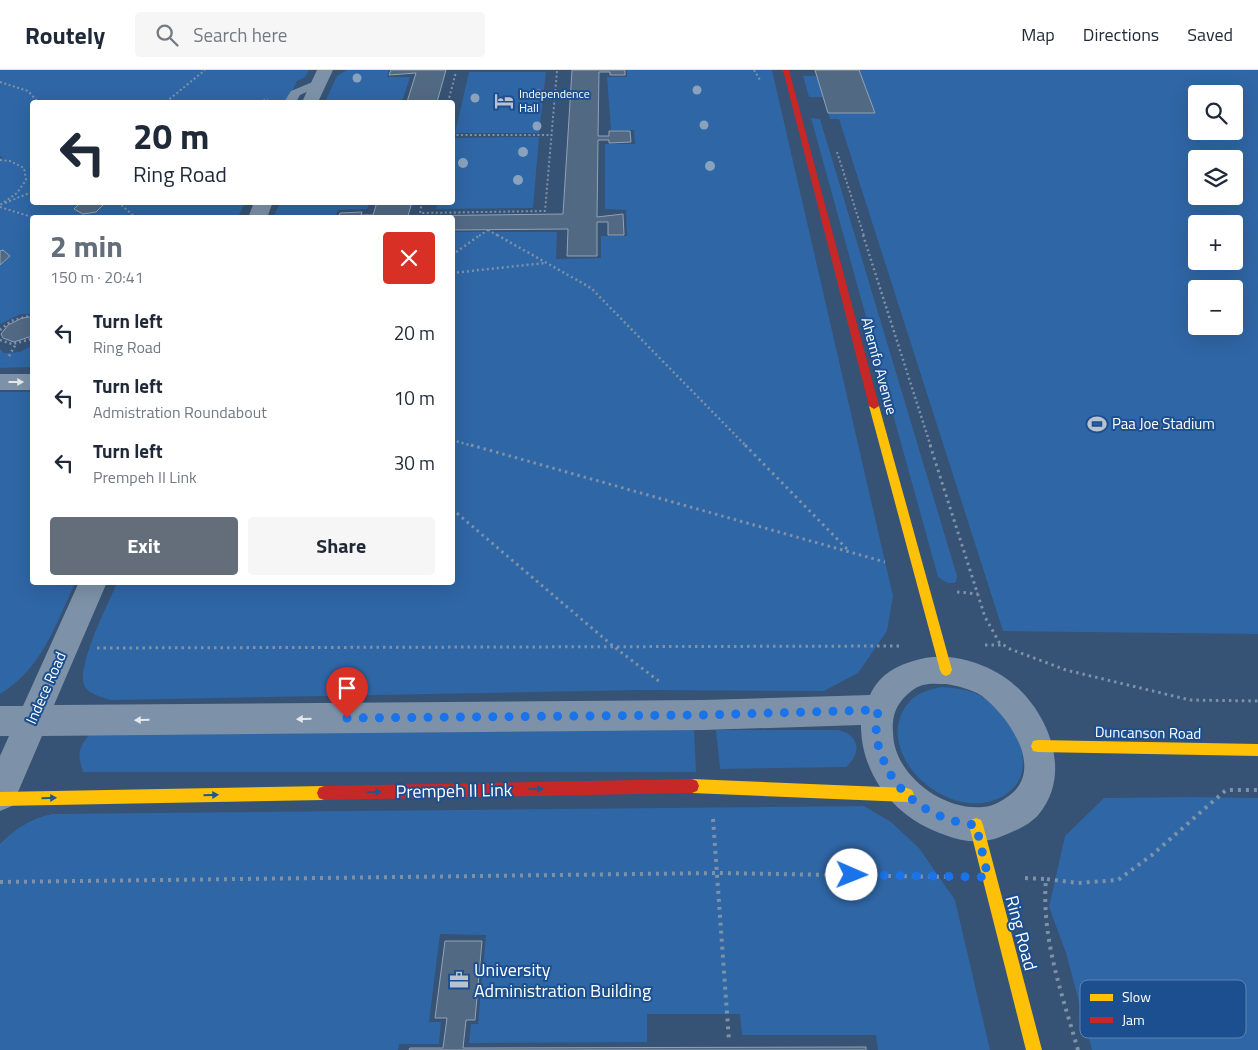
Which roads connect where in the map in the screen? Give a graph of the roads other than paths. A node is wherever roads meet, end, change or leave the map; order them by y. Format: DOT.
graph roads {
  1 [pos="786,70"];
  2 [pos="322,76"];
  3 [pos="291,100"];
  4 [pos="311,100"];
  5 [pos="0,382"];
  6 [pos="30,382"];
  7 [pos="92,585"];
  8 [pos="942,658"];
  9 [pos="878,710"];
  10 [pos="0,721"];
  11 [pos="31,721"];
  12 [pos="1038,746"];
  13 [pos="1258,750"];
  14 [pos="0,794"];
  15 [pos="907,795"];
  16 [pos="0,799"];
  17 [pos="976,825"];
  18 [pos="1034,1050"];
  1 -- 8 [label="street, Ahemfo Avenue"];
  2 -- 3 [label="lane"];
  2 -- 4 [label="street"];
  5 -- 6 [label="street, one-way"];
  7 -- 11 [label="street, Indece Road"];
  8 -- 9 [label="street"];
  8 -- 12 [label="street"];
  9 -- 11 [label="street, one-way"];
  9 -- 15 [label="street"];
  10 -- 11 [label="street"];
  11 -- 14 [label="street, Indece Road"];
  12 -- 13 [label="street, Duncanson Road"];
  12 -- 17 [label="street"];
  16 -- 15 [label="street, Prempeh II Link, one-way"];
  15 -- 17 [label="street"];
  17 -- 18 [label="street, Ring Road"];
}
